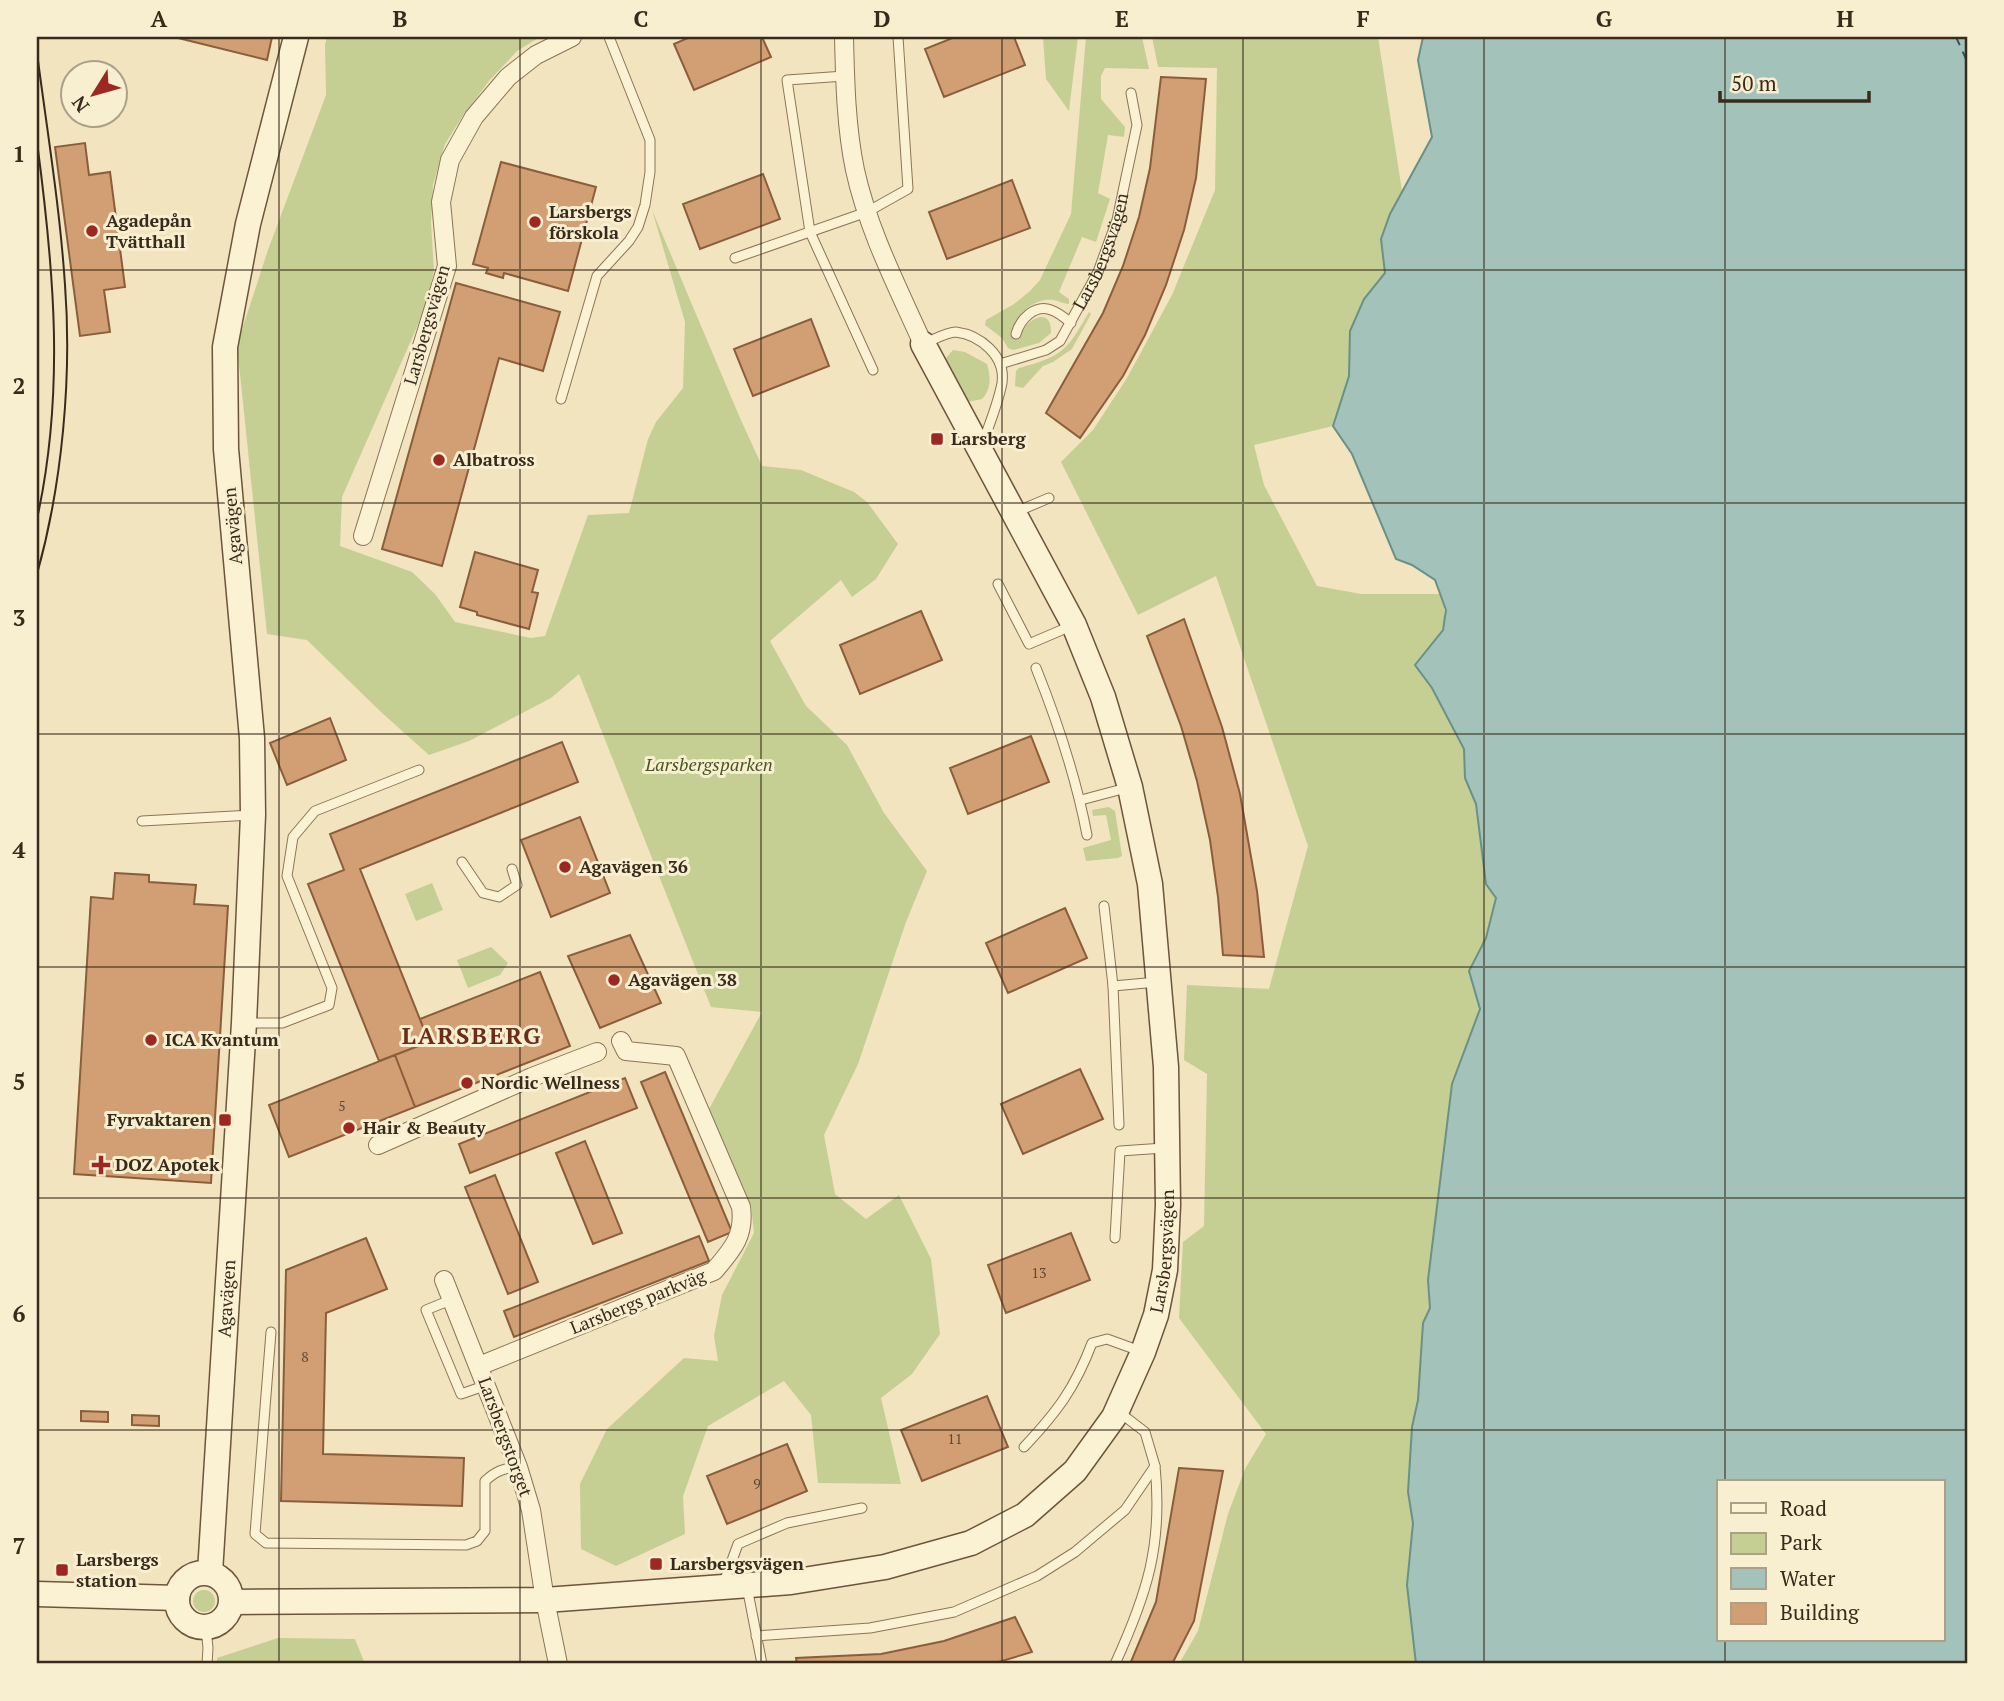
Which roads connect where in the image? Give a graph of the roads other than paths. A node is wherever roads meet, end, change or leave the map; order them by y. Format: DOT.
graph roads {
  1 [pos="296,37"];
  2 [pos="572,37"];
  3 [pos="610,37"];
  4 [pos="844,37"];
  5 [pos="898,37"];
  6 [pos="845,76"];
  7 [pos="1131,93"];
  8 [pos="867,212"];
  9 [pos="810,232"];
  10 [pos="735,258"];
  11 [pos="1071,323"];
  12 [pos="1016,334"];
  13 [pos="923,344"];
  14 [pos="1000,364"];
  15 [pos="873,370"];
  16 [pos="561,399"];
  17 [pos="980,451"];
  18 [pos="1049,498"];
  19 [pos="1014,513"];
  20 [pos="363,536"];
  21 [pos="998,584"];
  22 [pos="1074,625"];
  23 [pos="1036,668"];
  24 [pos="419,770"];
  25 [pos="1130,787"];
  26 [pos="1081,800"];
  27 [pos="253,815"];
  28 [pos="142,821"];
  29 [pos="1087,835"];
  30 [pos="462,862"];
  31 [pos="512,869"];
  32 [pos="1104,906"];
  33 [pos="1160,982"];
  34 [pos="1113,986"];
  35 [pos="244,1023"];
  36 [pos="621,1041"];
  37 [pos="597,1052"];
  38 [pos="1119,1125"];
  39 [pos="378,1145"];
  40 [pos="1168,1147"];
  41 [pos="1115,1238"];
  42 [pos="444,1280"];
  43 [pos="453,1299"];
  44 [pos="271,1332"];
  45 [pos="1143,1352"];
  46 [pos="479,1366"];
  47 [pos="487,1385"];
  48 [pos="1118,1411"];
  49 [pos="1024,1447"];
  50 [pos="1155,1466"];
  51 [pos="519,1467"];
  52 [pos="862,1508"];
  53 [pos="210,1573"];
  54 [pos="747,1585"];
  55 [pos="722,1587"];
  56 [pos="37,1594"];
  57 [pos="177,1598"];
  58 [pos="545,1600"];
  59 [pos="232,1602"];
  60 [pos="206,1628"];
  61 [pos="756,1636"];
  62 [pos="206,1664"];
  63 [pos="558,1664"];
  64 [pos="762,1664"];
  65 [pos="1115,1664"];
  1 -- 27 [label="street, Agavägen"];
  2 -- 20 [label="street, Larsbergsvägen"];
  3 -- 16 [label="lane"];
  4 -- 6 [label="street, Larsbergsvägen"];
  5 -- 8 [label="lane"];
  6 -- 8 [label="street, Larsbergsvägen"];
  6 -- 9 [label="lane"];
  7 -- 11 [label="lane, Larsbergsvägen"];
  8 -- 9 [label="lane"];
  8 -- 13 [label="street, Larsbergsvägen"];
  9 -- 10 [label="lane"];
  9 -- 15 [label="lane"];
  11 -- 12 [label="lane"];
  11 -- 14 [label="lane, Larsbergsvägen"];
  13 -- 14 [label="lane"];
  13 -- 17 [label="street, Larsbergsvägen"];
  14 -- 17 [label="lane"];
  17 -- 19 [label="street, Larsbergsvägen"];
  18 -- 19 [label="lane"];
  19 -- 22 [label="street, Larsbergsvägen"];
  21 -- 22 [label="lane"];
  22 -- 25 [label="street, Larsbergsvägen"];
  23 -- 26 [label="lane"];
  24 -- 35 [label="lane"];
  25 -- 26 [label="lane"];
  25 -- 33 [label="street, Larsbergsvägen"];
  26 -- 29 [label="lane"];
  27 -- 28 [label="lane"];
  27 -- 35 [label="street, Agavägen"];
  30 -- 31 [label="lane"];
  32 -- 34 [label="lane"];
  33 -- 34 [label="lane"];
  33 -- 40 [label="street, Larsbergsvägen"];
  34 -- 38 [label="lane"];
  35 -- 53 [label="street, Agavägen"];
  36 -- 46 [label="street, Larsbergs parkväg"];
  37 -- 39 [label="street"];
  40 -- 41 [label="lane"];
  40 -- 45 [label="street, Larsbergsvägen"];
  42 -- 43 [label="street, Larsbergstorget"];
  43 -- 46 [label="street, Larsbergstorget"];
  43 -- 47 [label="lane"];
  44 -- 51 [label="lane"];
  45 -- 48 [label="street, Larsbergsvägen"];
  45 -- 49 [label="lane"];
  46 -- 47 [label="street, Larsbergstorget"];
  47 -- 51 [label="street, Larsbergstorget"];
  48 -- 50 [label="lane"];
  48 -- 54 [label="street, Larsbergsvägen"];
  50 -- 61 [label="lane"];
  50 -- 65 [label="lane"];
  51 -- 58 [label="street, Larsbergstorget"];
  52 -- 55 [label="lane"];
  53 -- 57 [label="street"];
  53 -- 59 [label="street"];
  54 -- 55 [label="street, Larsbergsvägen"];
  54 -- 61 [label="lane"];
  55 -- 58 [label="street, Larsbergsvägen"];
  56 -- 57 [label="street"];
  57 -- 60 [label="street"];
  58 -- 59 [label="street, Larsbergsvägen"];
  58 -- 63 [label="street, Larsbergstorget"];
  59 -- 60 [label="street"];
  60 -- 62 [label="lane"];
  61 -- 64 [label="lane"];
}
